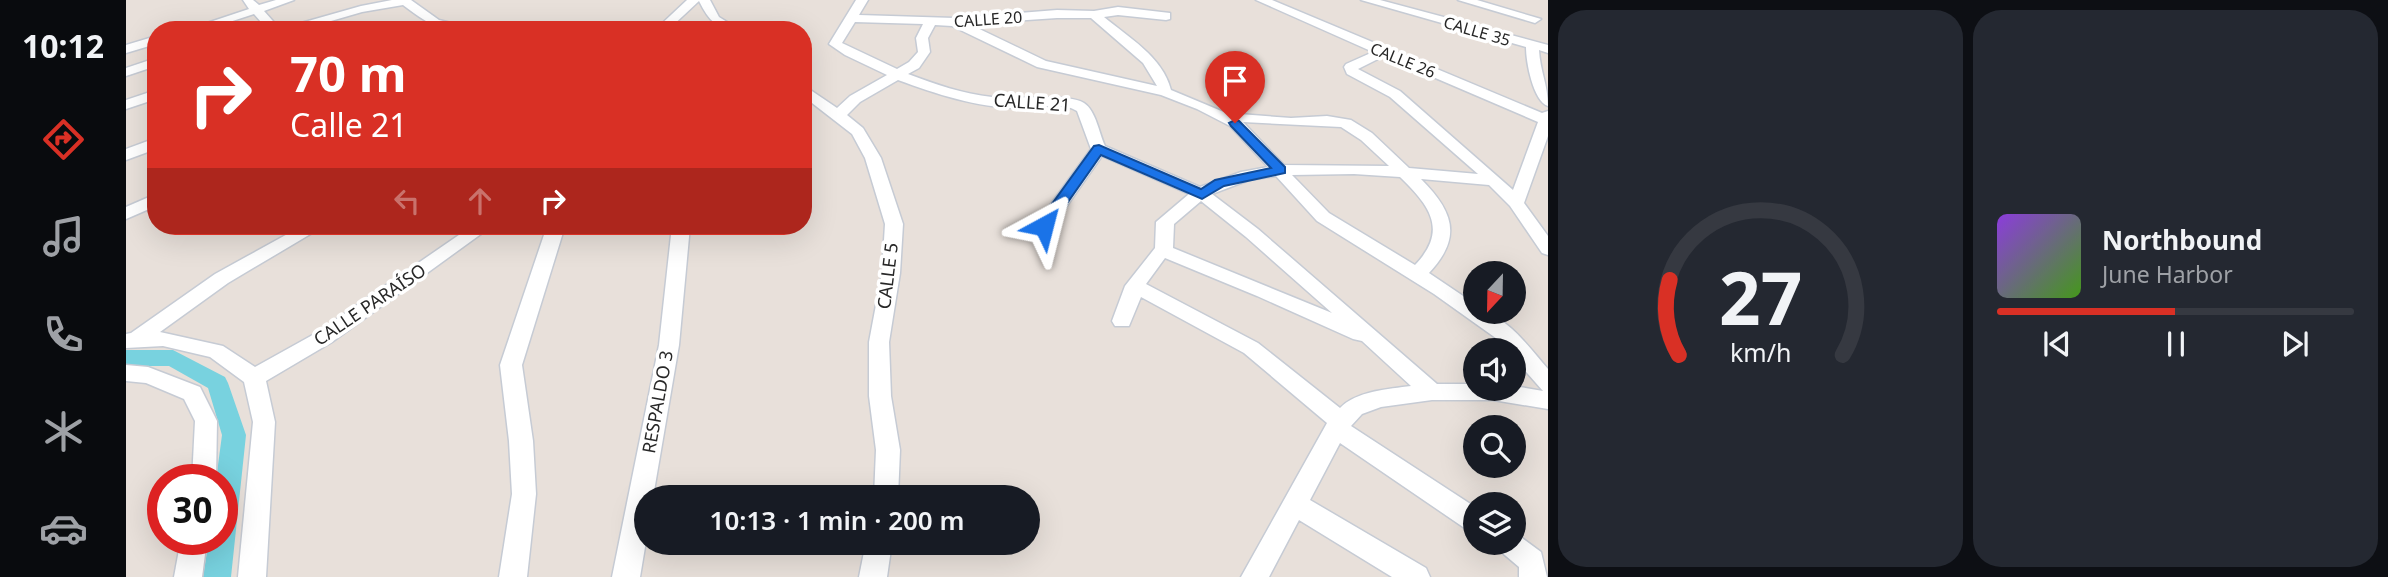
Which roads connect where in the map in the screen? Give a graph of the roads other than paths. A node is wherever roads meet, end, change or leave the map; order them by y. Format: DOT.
graph roads {
  1 [pos="288,0"];
  2 [pos="684,0"];
  3 [pos="693,0"];
  4 [pos="704,0"];
  5 [pos="862,0"];
  6 [pos="1262,0"];
  7 [pos="1295,0"];
  8 [pos="1367,0"];
  9 [pos="1464,0"];
  10 [pos="405,1"];
  11 [pos="251,5"];
  12 [pos="1277,5"];
  13 [pos="1250,12"];
  14 [pos="1094,15"];
  15 [pos="1166,16"];
  16 [pos="851,18"];
  17 [pos="214,21"];
  18 [pos="266,21"];
  19 [pos="318,21"];
  20 [pos="435,21"];
  21 [pos="671,21"];
  22 [pos="718,21"];
  23 [pos="930,22"];
  24 [pos="954,22"];
  25 [pos="147,43"];
  26 [pos="1540,47"];
  27 [pos="126,49"];
  28 [pos="1383,52"];
  29 [pos="147,65"];
  30 [pos="126,72"];
  31 [pos="901,74"];
  32 [pos="1165,92"];
  33 [pos="812,96"];
  34 [pos="147,97"];
  35 [pos="1548,102"];
  36 [pos="126,105"];
  37 [pos="839,116"];
  38 [pos="1224,117"];
  39 [pos="1546,122"];
  40 [pos="147,147"];
  41 [pos="1099,149"];
  42 [pos="126,155"];
  43 [pos="1280,170"];
  44 [pos="1407,174"];
  45 [pos="1494,180"];
  46 [pos="1202,194"];
  47 [pos="147,204"];
  48 [pos="1516,204"];
  49 [pos="126,214"];
  50 [pos="1044,226"];
  51 [pos="298,235"];
  52 [pos="470,235"];
  53 [pos="553,235"];
  54 [pos="680,235"];
  55 [pos="1548,249"];
  56 [pos="1164,251"];
  57 [pos="1417,274"];
  58 [pos="1135,286"];
  59 [pos="1122,321"];
  60 [pos="130,341"];
  61 [pos="1376,341"];
  62 [pos="126,373"];
  63 [pos="254,378"];
  64 [pos="1548,384"];
  65 [pos="1432,392"];
  66 [pos="1548,400"];
  67 [pos="1339,425"];
  68 [pos="205,464"];
  69 [pos="887,485"];
  70 [pos="1294,503"];
  71 [pos="1463,513"];
  72 [pos="191,555"];
  73 [pos="877,555"];
  74 [pos="1524,555"];
  75 [pos="188,577"];
  76 [pos="251,577"];
  77 [pos="513,577"];
  78 [pos="626,577"];
  79 [pos="873,577"];
  80 [pos="1255,577"];
  81 [pos="1416,577"];
  82 [pos="1533,577"];
  1 -- 11 [label="street"];
  2 -- 3 [label="street"];
  3 -- 21 [label="street"];
  4 -- 22 [label="street"];
  5 -- 16 [label="street, CALLE 21"];
  6 -- 12 [label="street, CALLE 26"];
  7 -- 12 [label="street"];
  8 -- 26 [label="street, CALLE 35"];
  9 -- 26 [label="street"];
  10 -- 19 [label="street"];
  10 -- 20 [label="street"];
  11 -- 17 [label="street"];
  11 -- 18 [label="street"];
  12 -- 13 [label="street"];
  12 -- 28 [label="street, CALLE 26"];
  14 -- 15 [label="street, CALLE 20"];
  14 -- 24 [label="street, CALLE 20"];
  14 -- 32 [label="street"];
  16 -- 23 [label="street, CALLE 20"];
  16 -- 31 [label="street, CALLE 21"];
  23 -- 24 [label="street, CALLE 20"];
  23 -- 31 [label="street"];
  24 -- 32 [label="street"];
  25 -- 27 [label="street"];
  26 -- 35 [label="street"];
  28 -- 39 [label="street, CALLE 26"];
  28 -- 45 [label="street"];
  29 -- 30 [label="street"];
  31 -- 37 [label="street"];
  31 -- 41 [label="street, CALLE 21"];
  32 -- 38 [label="street"];
  33 -- 37 [label="street, CALLE 5"];
  34 -- 36 [label="street"];
  37 -- 69 [label="street, CALLE 5"];
  38 -- 43 [label="street"];
  38 -- 44 [label="street"];
  39 -- 48 [label="street"];
  40 -- 42 [label="street"];
  41 -- 46 [label="street"];
  41 -- 50 [label="street"];
  43 -- 44 [label="street"];
  43 -- 46 [label="street"];
  43 -- 57 [label="street"];
  44 -- 45 [label="street"];
  44 -- 57 [label="street"];
  45 -- 48 [label="street"];
  46 -- 56 [label="street"];
  46 -- 61 [label="street"];
  47 -- 49 [label="street"];
  48 -- 55 [label="street"];
  51 -- 60 [label="street"];
  52 -- 63 [label="street, CALLE PARAÍSO"];
  53 -- 77 [label="street"];
  54 -- 78 [label="street, RESPALDO 3"];
  56 -- 58 [label="street"];
  56 -- 61 [label="street"];
  57 -- 64 [label="street"];
  58 -- 59 [label="street"];
  58 -- 67 [label="street"];
  60 -- 63 [label="street"];
  61 -- 65 [label="street"];
  62 -- 68 [label="street"];
  63 -- 76 [label="street"];
  65 -- 66 [label="street"];
  65 -- 67 [label="street"];
  67 -- 70 [label="street"];
  67 -- 71 [label="street"];
  70 -- 80 [label="street"];
  70 -- 81 [label="street"];
  72 -- 75 [label="street"];
  73 -- 79 [label="street"];
  74 -- 82 [label="street"];
}
